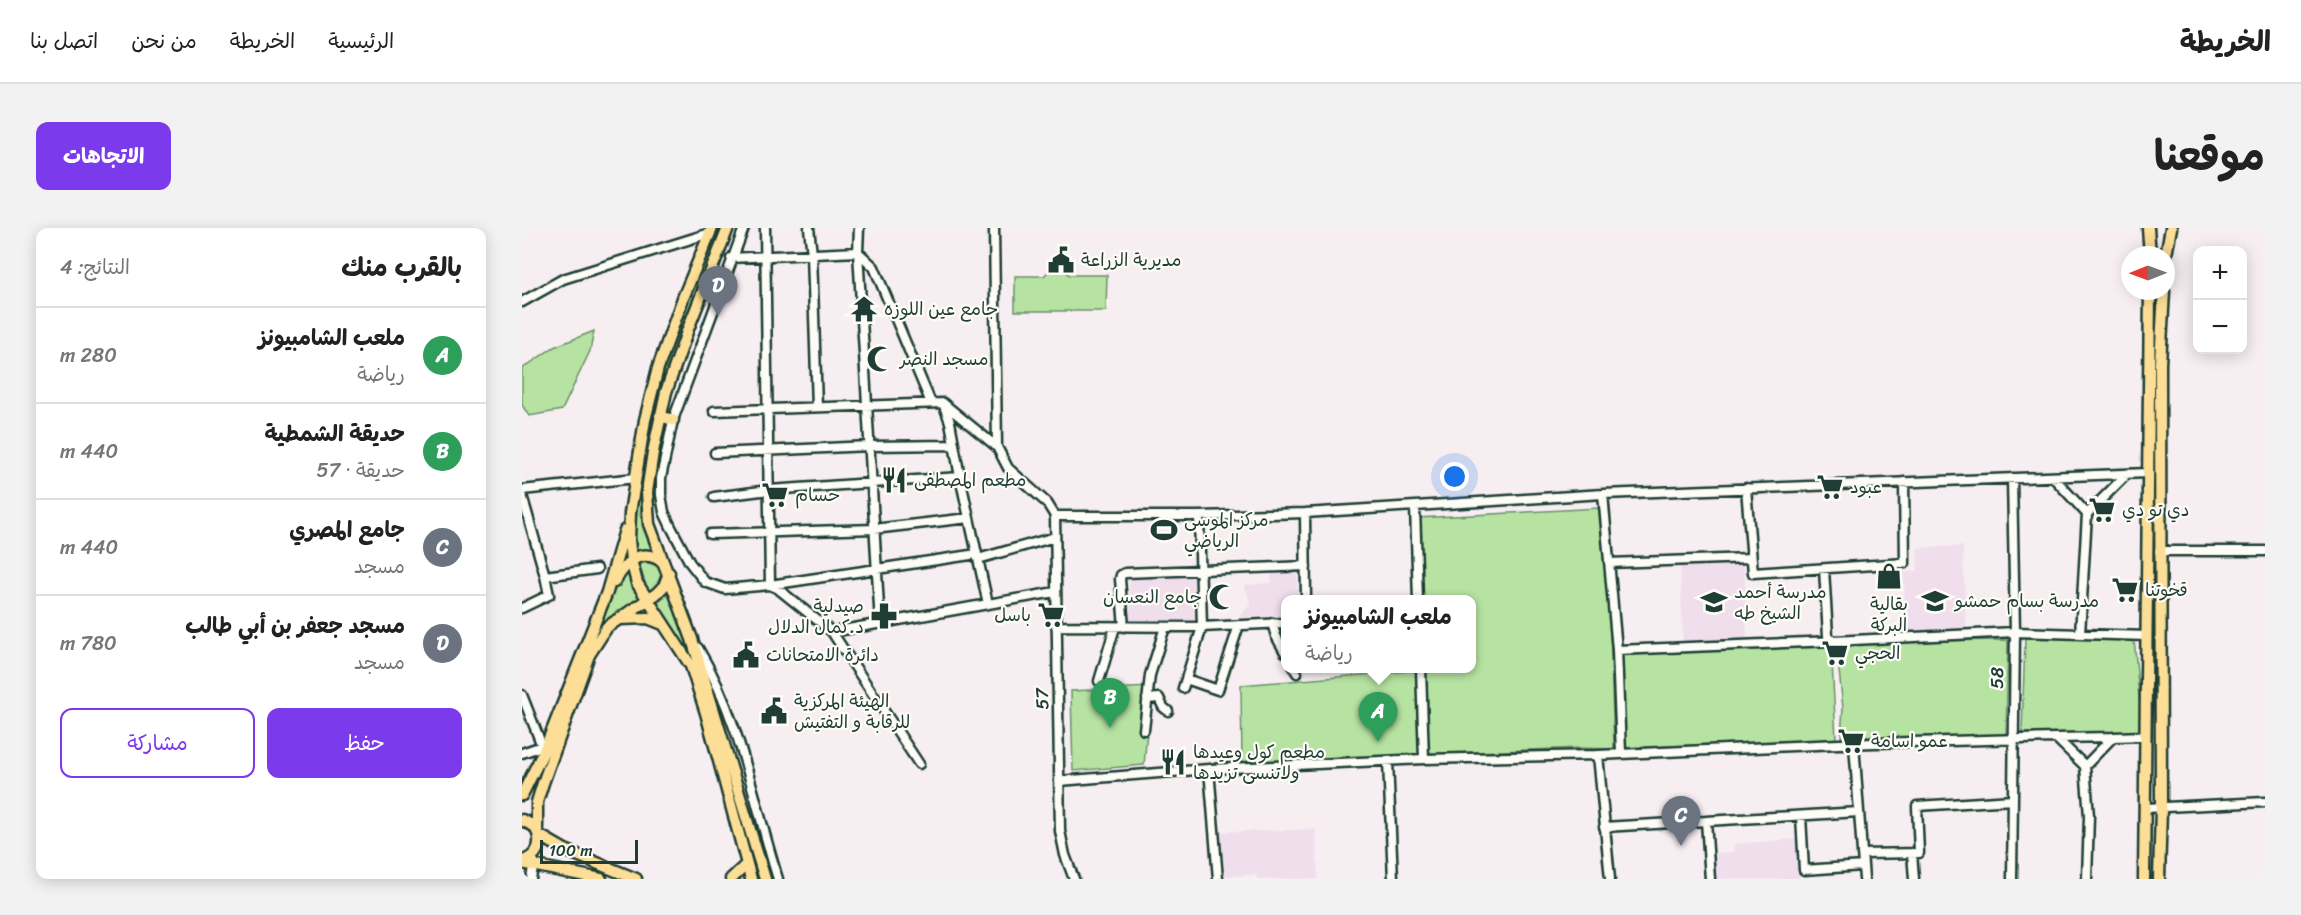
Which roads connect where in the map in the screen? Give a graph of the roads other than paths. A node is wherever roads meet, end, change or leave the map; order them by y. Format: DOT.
graph roads {
  1 [pos="728,228"];
  2 [pos="744,228"];
  3 [pos="765,228"];
  4 [pos="809,228"];
  5 [pos="859,228"];
  6 [pos="994,228"];
  7 [pos="2148,228"];
  8 [pos="2171,228"];
  9 [pos="711,231"];
  10 [pos="2149,246"];
  11 [pos="2168,246"];
  12 [pos="858,252"];
  13 [pos="812,254"];
  14 [pos="766,256"];
  15 [pos="731,258"];
  16 [pos="2150,300"];
  17 [pos="2164,300"];
  18 [pos="522,302"];
  19 [pos="931,403"];
  20 [pos="943,403"];
  21 [pos="867,405"];
  22 [pos="817,407"];
  23 [pos="768,409"];
  24 [pos="714,411"];
  25 [pos="660,416"];
  26 [pos="673,420"];
  27 [pos="953,445"];
  28 [pos="869,446"];
  29 [pos="997,447"];
  30 [pos="768,450"];
  31 [pos="715,453"];
  32 [pos="2148,473"];
  33 [pos="2127,474"];
  34 [pos="960,477"];
  35 [pos="2053,477"];
  36 [pos="636,478"];
  37 [pos="2012,478"];
  38 [pos="1904,482"];
  39 [pos="872,485"];
  40 [pos="1746,488"];
  41 [pos="522,490"];
  42 [pos="769,490"];
  43 [pos="1603,494"];
  44 [pos="522,495"];
  45 [pos="714,497"];
  46 [pos="1415,507"];
  47 [pos="630,513"];
  48 [pos="1305,513"];
  49 [pos="2087,514"];
  50 [pos="1055,516"];
  51 [pos="1199,516"];
  52 [pos="969,518"];
  53 [pos="874,529"];
  54 [pos="769,532"];
  55 [pos="710,534"];
  56 [pos="2147,535"];
  57 [pos="2159,535"];
  58 [pos="1055,537"];
  59 [pos="2159,551"];
  60 [pos="2265,551"];
  61 [pos="977,557"];
  62 [pos="1752,558"];
  63 [pos="631,560"];
  64 [pos="663,562"];
  65 [pos="1609,563"];
  66 [pos="1306,566"];
  67 [pos="597,569"];
  68 [pos="877,569"];
  69 [pos="1824,569"];
  70 [pos="1200,571"];
  71 [pos="669,573"];
  72 [pos="545,576"];
  73 [pos="770,585"];
  74 [pos="607,592"];
  75 [pos="1055,592"];
  76 [pos="1306,595"];
  77 [pos="1418,595"];
  78 [pos="647,600"];
  79 [pos="988,604"];
  80 [pos="522,608"];
  81 [pos="620,619"];
  82 [pos="1272,623"];
  83 [pos="1281,623"];
  84 [pos="664,624"];
  85 [pos="880,624"];
  86 [pos="1239,625"];
  87 [pos="1056,626"];
  88 [pos="1119,627"];
  89 [pos="1166,627"];
  90 [pos="1202,627"];
  91 [pos="832,632"];
  92 [pos="2015,632"];
  93 [pos="2080,634"];
  94 [pos="2147,636"];
  95 [pos="692,639"];
  96 [pos="1833,641"];
  97 [pos="1281,645"];
  98 [pos="1617,650"];
  99 [pos="1421,673"];
  100 [pos="1099,681"];
  101 [pos="522,694"];
  102 [pos="1147,699"];
  103 [pos="1168,711"];
  104 [pos="1144,730"];
  105 [pos="2146,736"];
  106 [pos="2114,737"];
  107 [pos="2013,738"];
  108 [pos="2055,738"];
  109 [pos="1854,744"];
  110 [pos="543,749"];
  111 [pos="522,753"];
  112 [pos="1621,753"];
  113 [pos="1598,755"];
  114 [pos="1425,759"];
  115 [pos="1388,761"];
  116 [pos="919,764"];
  117 [pos="2085,766"];
  118 [pos="1209,769"];
  119 [pos="1059,781"];
  120 [pos="522,795"];
  121 [pos="2013,800"];
  122 [pos="2265,802"];
  123 [pos="2146,808"];
  124 [pos="2161,808"];
  125 [pos="1859,812"];
  126 [pos="1801,816"];
  127 [pos="522,820"];
  128 [pos="1706,821"];
  129 [pos="1604,827"];
  130 [pos="538,833"];
  131 [pos="537,851"];
  132 [pos="1912,853"];
  133 [pos="1862,854"];
  134 [pos="522,862"];
  135 [pos="747,864"];
  136 [pos="534,866"];
  137 [pos="1863,866"];
  138 [pos="590,877"];
  139 [pos="531,879"];
  140 [pos="602,879"];
  141 [pos="636,879"];
  142 [pos="731,879"];
  143 [pos="752,879"];
  144 [pos="765,879"];
  145 [pos="778,879"];
  146 [pos="1074,879"];
  147 [pos="1218,879"];
  148 [pos="1393,879"];
  149 [pos="1610,879"];
  150 [pos="1710,879"];
  151 [pos="1864,879"];
  152 [pos="1914,879"];
  153 [pos="2012,879"];
  154 [pos="2087,879"];
  155 [pos="2144,879"];
  156 [pos="2159,879"];
  1 -- 25 [label="main road"];
  2 -- 15 [label="street"];
  3 -- 14 [label="street"];
  4 -- 13 [label="street"];
  5 -- 12 [label="street"];
  6 -- 29 [label="street"];
  7 -- 10 [label="main road"];
  8 -- 11 [label="main road"];
  9 -- 18 [label="street"];
  9 -- 36 [label="main road"];
  12 -- 13 [label="street"];
  12 -- 19 [label="street"];
  12 -- 21 [label="street"];
  13 -- 14 [label="street"];
  13 -- 22 [label="street"];
  14 -- 15 [label="street"];
  14 -- 23 [label="street"];
  15 -- 26 [label="street"];
  16 -- 32 [label="main road"];
  17 -- 57 [label="main road"];
  19 -- 20 [label="street"];
  19 -- 21 [label="street"];
  20 -- 27 [label="street"];
  20 -- 29 [label="street"];
  21 -- 22 [label="street"];
  21 -- 28 [label="street"];
  22 -- 23 [label="street"];
  23 -- 24 [label="street"];
  23 -- 30 [label="street"];
  25 -- 26 [label="main road"];
  25 -- 64 [label="main road"];
  26 -- 73 [label="street"];
  27 -- 28 [label="street"];
  27 -- 34 [label="street"];
  28 -- 30 [label="street"];
  28 -- 39 [label="street"];
  29 -- 50 [label="street"];
  30 -- 31 [label="street"];
  30 -- 42 [label="street"];
  32 -- 33 [label="street"];
  32 -- 56 [label="main road"];
  33 -- 35 [label="street"];
  33 -- 49 [label="street"];
  34 -- 39 [label="street"];
  34 -- 52 [label="street"];
  35 -- 37 [label="street"];
  35 -- 49 [label="street"];
  36 -- 41 [label="street"];
  36 -- 47 [label="main road"];
  37 -- 38 [label="street"];
  37 -- 92 [label="street, 58"];
  38 -- 40 [label="street"];
  38 -- 69 [label="street"];
  39 -- 42 [label="street"];
  39 -- 53 [label="street"];
  40 -- 43 [label="street"];
  40 -- 62 [label="street"];
  42 -- 45 [label="street"];
  42 -- 54 [label="street"];
  43 -- 46 [label="street"];
  43 -- 65 [label="street"];
  44 -- 72 [label="street"];
  46 -- 48 [label="street"];
  46 -- 77 [label="street"];
  47 -- 63 [label="main road"];
  47 -- 74 [label="main road"];
  48 -- 51 [label="street"];
  48 -- 66 [label="street"];
  49 -- 93 [label="street"];
  50 -- 51 [label="street"];
  50 -- 58 [label="street, 57"];
  51 -- 70 [label="street"];
  52 -- 53 [label="street"];
  52 -- 61 [label="street"];
  53 -- 54 [label="street"];
  53 -- 68 [label="street"];
  54 -- 55 [label="street"];
  54 -- 73 [label="street"];
  56 -- 57 [label="main road"];
  56 -- 94 [label="main road"];
  57 -- 59 [label="main road"];
  58 -- 61 [label="street"];
  58 -- 75 [label="street, 57"];
  59 -- 60 [label="street"];
  59 -- 124 [label="main road"];
  61 -- 68 [label="street"];
  61 -- 79 [label="street"];
  62 -- 65 [label="street"];
  62 -- 69 [label="street"];
  63 -- 64 [label="main road"];
  63 -- 74 [label="main road"];
  63 -- 78 [label="main road"];
  64 -- 71 [label="main road"];
  65 -- 98 [label="street"];
  66 -- 70 [label="street"];
  66 -- 76 [label="street"];
  67 -- 72 [label="street"];
  68 -- 73 [label="street"];
  68 -- 85 [label="street"];
  69 -- 96 [label="street"];
  70 -- 88 [label="street"];
  70 -- 90 [label="street"];
  71 -- 78 [label="main road"];
  71 -- 95 [label="main road"];
  72 -- 80 [label="street"];
  73 -- 91 [label="street"];
  74 -- 110 [label="main road"];
  75 -- 79 [label="street"];
  75 -- 87 [label="street, 57"];
  78 -- 81 [label="main road"];
  78 -- 84 [label="main road"];
  79 -- 85 [label="street"];
  81 -- 84 [label="main road"];
  81 -- 130 [label="main road"];
  82 -- 83 [label="street"];
  82 -- 86 [label="street"];
  82 -- 97 [label="street"];
  84 -- 135 [label="main road"];
  85 -- 91 [label="street"];
  86 -- 90 [label="street"];
  86 -- 90 [label="street"];
  87 -- 88 [label="street"];
  87 -- 119 [label="street, 57"];
  88 -- 89 [label="street"];
  88 -- 100 [label="street"];
  89 -- 90 [label="street"];
  89 -- 102 [label="street"];
  91 -- 116 [label="street"];
  92 -- 93 [label="street"];
  92 -- 96 [label="street"];
  92 -- 107 [label="street, 58"];
  93 -- 94 [label="street"];
  94 -- 105 [label="main road"];
  95 -- 144 [label="main road"];
  95 -- 145 [label="street"];
  96 -- 98 [label="street"];
  98 -- 112 [label="street"];
  99 -- 114 [label="street"];
  101 -- 110 [label="street"];
  102 -- 103 [label="street"];
  102 -- 104 [label="street"];
  105 -- 106 [label="street"];
  105 -- 123 [label="main road"];
  106 -- 108 [label="street"];
  106 -- 117 [label="street"];
  107 -- 108 [label="street"];
  107 -- 109 [label="street"];
  107 -- 121 [label="street, 58"];
  108 -- 117 [label="street"];
  109 -- 112 [label="street"];
  109 -- 125 [label="street"];
  110 -- 111 [label="street"];
  110 -- 120 [label="main road"];
  112 -- 113 [label="street"];
  113 -- 114 [label="street"];
  113 -- 129 [label="street"];
  114 -- 115 [label="street"];
  115 -- 118 [label="street"];
  115 -- 148 [label="street"];
  117 -- 154 [label="street"];
  118 -- 119 [label="street"];
  118 -- 147 [label="street"];
  119 -- 146 [label="street, 57"];
  121 -- 132 [label="street"];
  121 -- 153 [label="street, 58"];
  122 -- 124 [label="street"];
  123 -- 124 [label="street"];
  123 -- 155 [label="main road"];
  124 -- 156 [label="main road"];
  125 -- 126 [label="street"];
  125 -- 133 [label="street"];
  126 -- 128 [label="street"];
  126 -- 137 [label="street"];
  127 -- 130 [label="main road"];
  128 -- 129 [label="street"];
  128 -- 150 [label="street"];
  129 -- 149 [label="street"];
  130 -- 131 [label="main road"];
  130 -- 141 [label="main road"];
  131 -- 134 [label="main road"];
  131 -- 136 [label="street"];
  132 -- 133 [label="street"];
  132 -- 152 [label="street"];
  133 -- 137 [label="street"];
  134 -- 136 [label="main road"];
  135 -- 142 [label="main road"];
  135 -- 143 [label="main road"];
  136 -- 138 [label="main road"];
  136 -- 139 [label="street"];
  137 -- 151 [label="street"];
  138 -- 140 [label="main road"];
}
